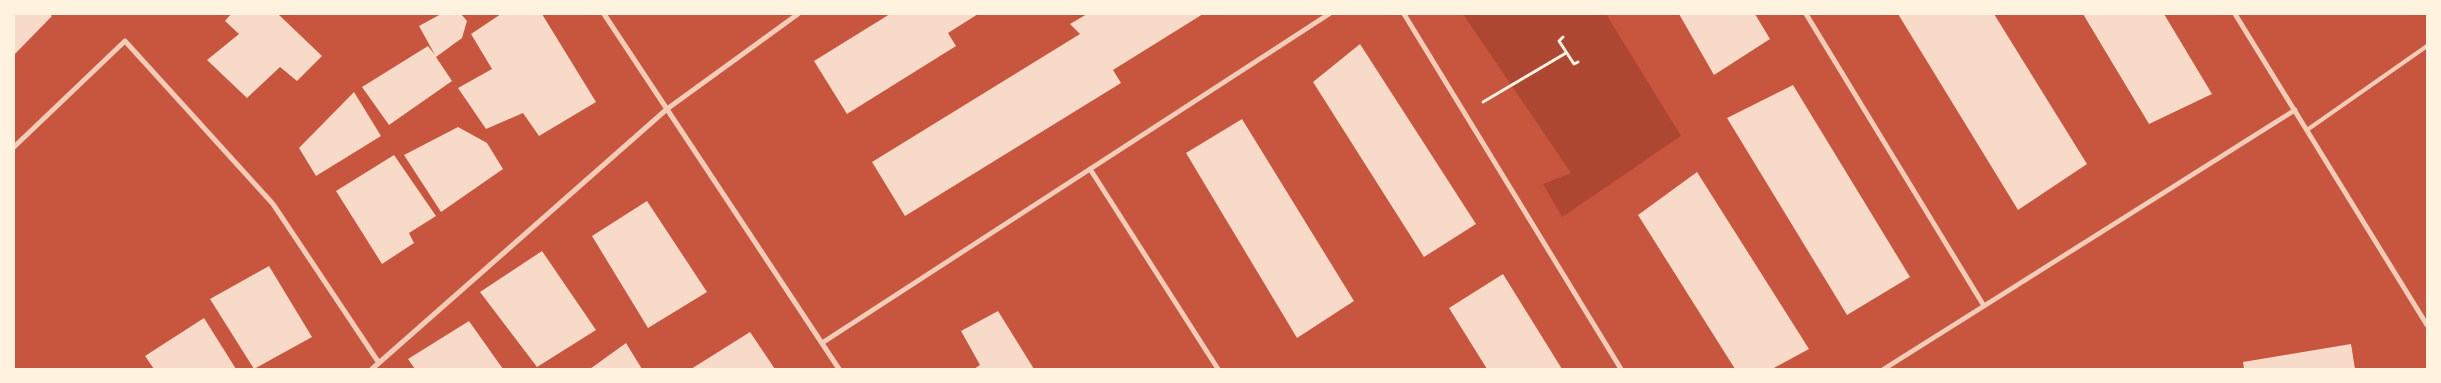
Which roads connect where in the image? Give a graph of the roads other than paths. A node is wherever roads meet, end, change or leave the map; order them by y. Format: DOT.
graph roads {
  1 [pos="604,14"];
  2 [pos="798,14"];
  3 [pos="1329,14"];
  4 [pos="1404,14"];
  5 [pos="1806,14"];
  6 [pos="2236,14"];
  7 [pos="2427,46"];
  8 [pos="667,109"];
  9 [pos="2295,110"];
  10 [pos="2307,130"];
  11 [pos="14,147"];
  12 [pos="1090,169"];
  13 [pos="1984,306"];
  14 [pos="2427,325"];
  15 [pos="822,342"];
  16 [pos="379,363"];
  17 [pos="372,369"];
  18 [pos="839,369"];
  19 [pos="1218,369"];
  20 [pos="1621,369"];
  21 [pos="1884,369"];
  1 -- 8 [label="street"];
  2 -- 8 [label="street"];
  3 -- 12 [label="street"];
  4 -- 20 [label="street"];
  5 -- 13 [label="street"];
  6 -- 9 [label="street"];
  7 -- 10 [label="lane"];
  8 -- 15 [label="street"];
  8 -- 16 [label="street"];
  9 -- 10 [label="street"];
  9 -- 13 [label="street"];
  10 -- 14 [label="street"];
  11 -- 16 [label="street"];
  12 -- 15 [label="street"];
  12 -- 19 [label="street"];
  13 -- 21 [label="street"];
  15 -- 18 [label="street"];
  16 -- 17 [label="street"];
}
